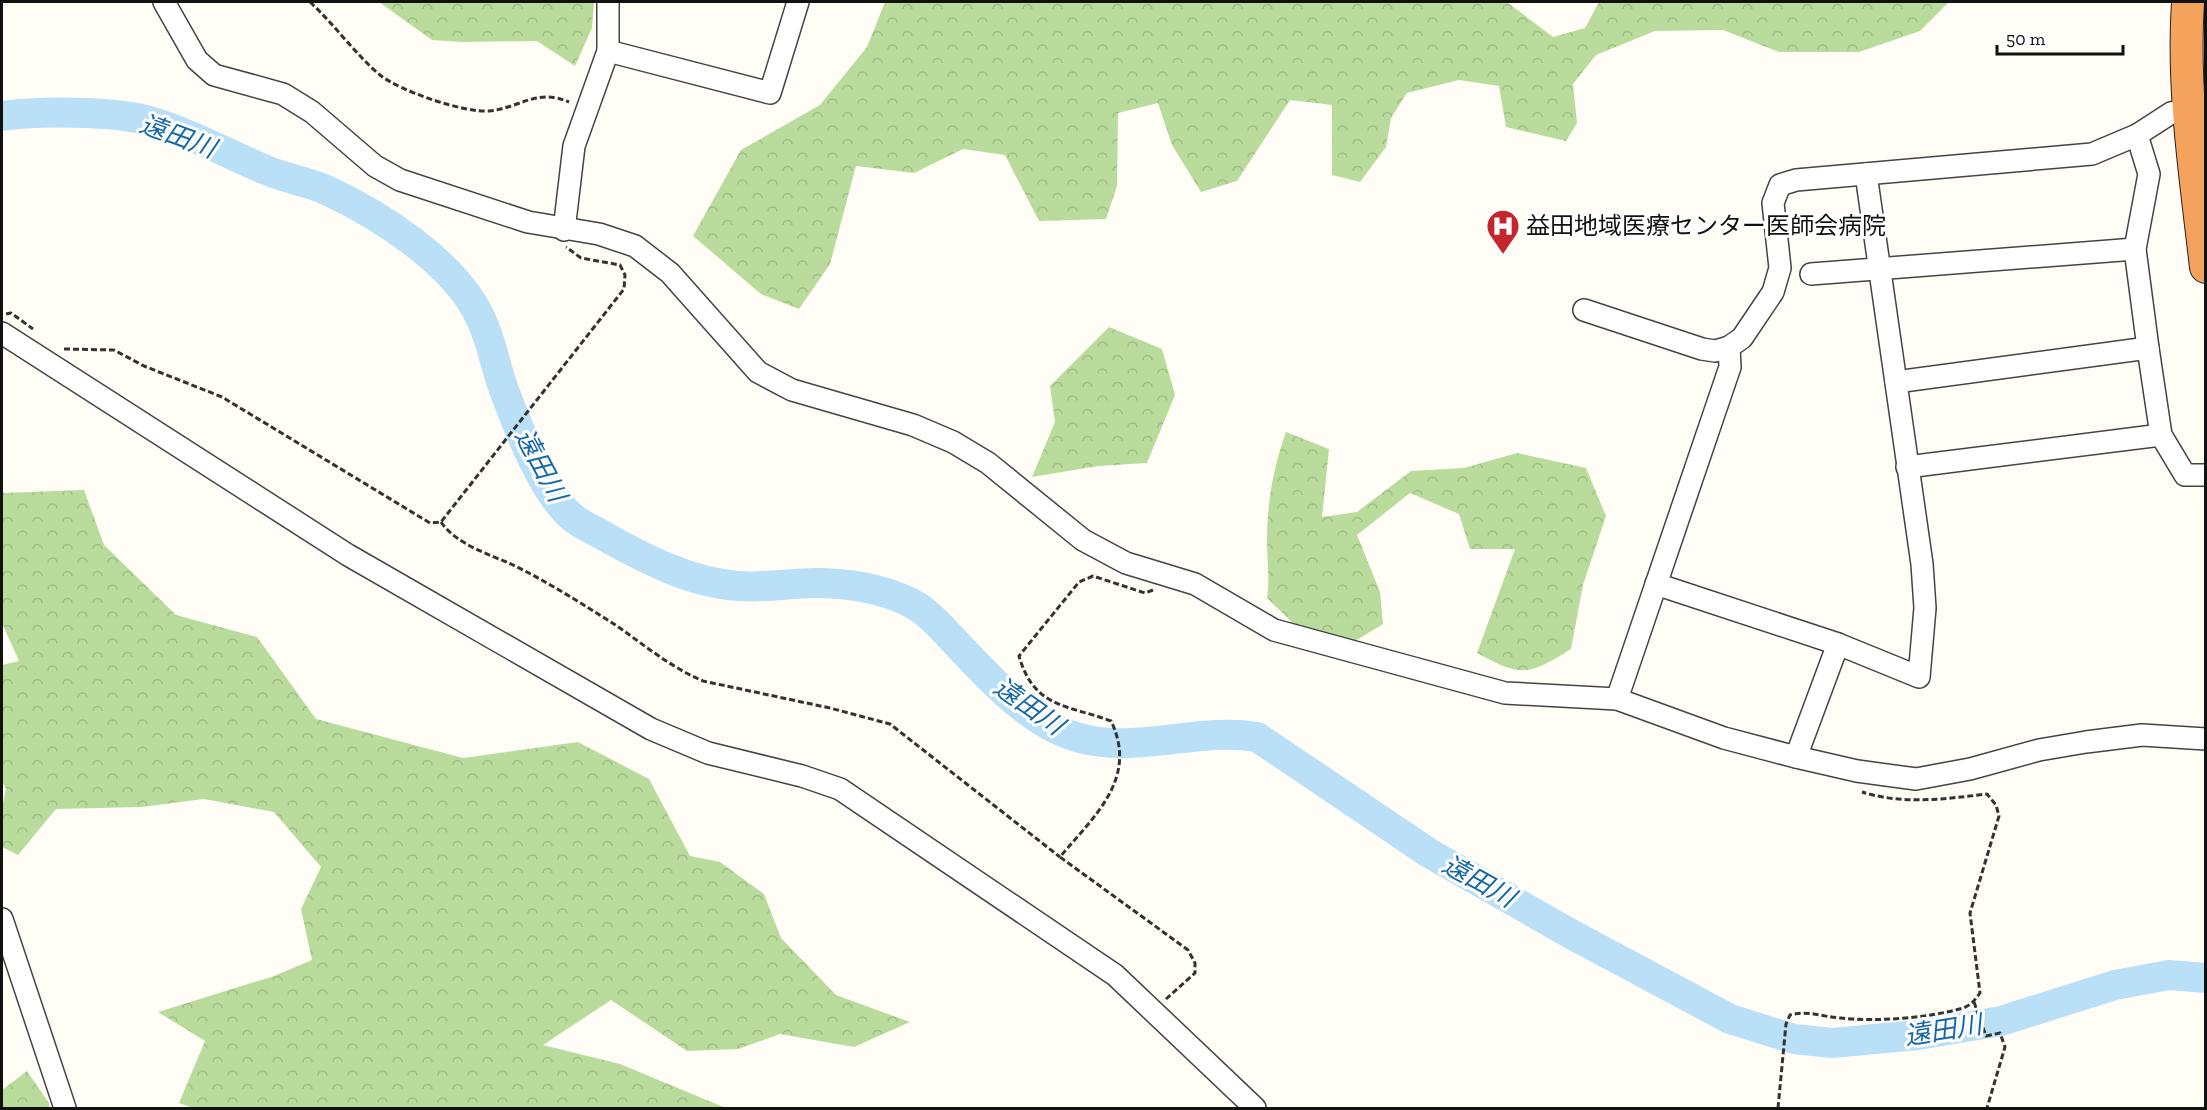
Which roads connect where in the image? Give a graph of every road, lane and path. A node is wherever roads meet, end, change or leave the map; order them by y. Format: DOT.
graph roads {
  1 [pos="164,2"];
  2 [pos="310,2"];
  3 [pos="608,2"];
  4 [pos="798,2"];
  5 [pos="2188,2"];
  6 [pos="608,51"];
  7 [pos="586,109"];
  8 [pos="2188,109"];
  9 [pos="2137,135"];
  10 [pos="1866,174"];
  11 [pos="564,230"];
  12 [pos="2135,249"];
  13 [pos="2205,267"];
  14 [pos="1881,268"];
  15 [pos="1811,274"];
  16 [pos="1584,310"];
  17 [pos="2,315"];
  18 [pos="42,335"];
  19 [pos="6,337"];
  20 [pos="1729,347"];
  21 [pos="58,348"];
  22 [pos="2148,348"];
  23 [pos="1896,382"];
  24 [pos="2162,435"];
  25 [pos="1907,467"];
  26 [pos="2205,475"];
  27 [pos="441,522"];
  28 [pos="1168,576"];
  29 [pos="1656,584"];
  30 [pos="1838,644"];
  31 [pos="1617,699"];
  32 [pos="2205,739"];
  33 [pos="1796,757"];
  34 [pos="1857,771"];
  35 [pos="1059,857"];
  36 [pos="2,919"];
  37 [pos="1974,1002"];
  38 [pos="1154,1011"];
  39 [pos="65,1108"];
  40 [pos="1255,1108"];
  41 [pos="1778,1108"];
  42 [pos="1987,1108"];
  1 -- 11 [label="street"];
  2 -- 7 [label="path"];
  3 -- 6 [label="street"];
  4 -- 6 [label="street"];
  5 -- 8 [label="highway"];
  6 -- 7 [label="street"];
  7 -- 11 [label="street"];
  8 -- 9 [label="street"];
  8 -- 13 [label="highway"];
  9 -- 10 [label="street"];
  9 -- 12 [label="street"];
  10 -- 14 [label="street"];
  10 -- 20 [label="street"];
  11 -- 27 [label="path"];
  11 -- 28 [label="street"];
  12 -- 14 [label="street"];
  12 -- 22 [label="street"];
  14 -- 15 [label="street"];
  14 -- 23 [label="street"];
  16 -- 20 [label="street"];
  17 -- 18 [label="path"];
  19 -- 38 [label="street"];
  20 -- 29 [label="street"];
  21 -- 27 [label="path"];
  22 -- 23 [label="street"];
  22 -- 24 [label="street"];
  23 -- 25 [label="street"];
  24 -- 25 [label="street"];
  24 -- 26 [label="street"];
  25 -- 30 [label="street"];
  27 -- 35 [label="path"];
  28 -- 31 [label="street"];
  28 -- 35 [label="path"];
  29 -- 30 [label="street"];
  29 -- 31 [label="street"];
  30 -- 33 [label="street"];
  31 -- 33 [label="street"];
  32 -- 34 [label="street"];
  33 -- 34 [label="street"];
  34 -- 37 [label="path"];
  35 -- 38 [label="path"];
  36 -- 39 [label="street"];
  37 -- 41 [label="path"];
  37 -- 42 [label="path"];
  38 -- 40 [label="street"];
}
